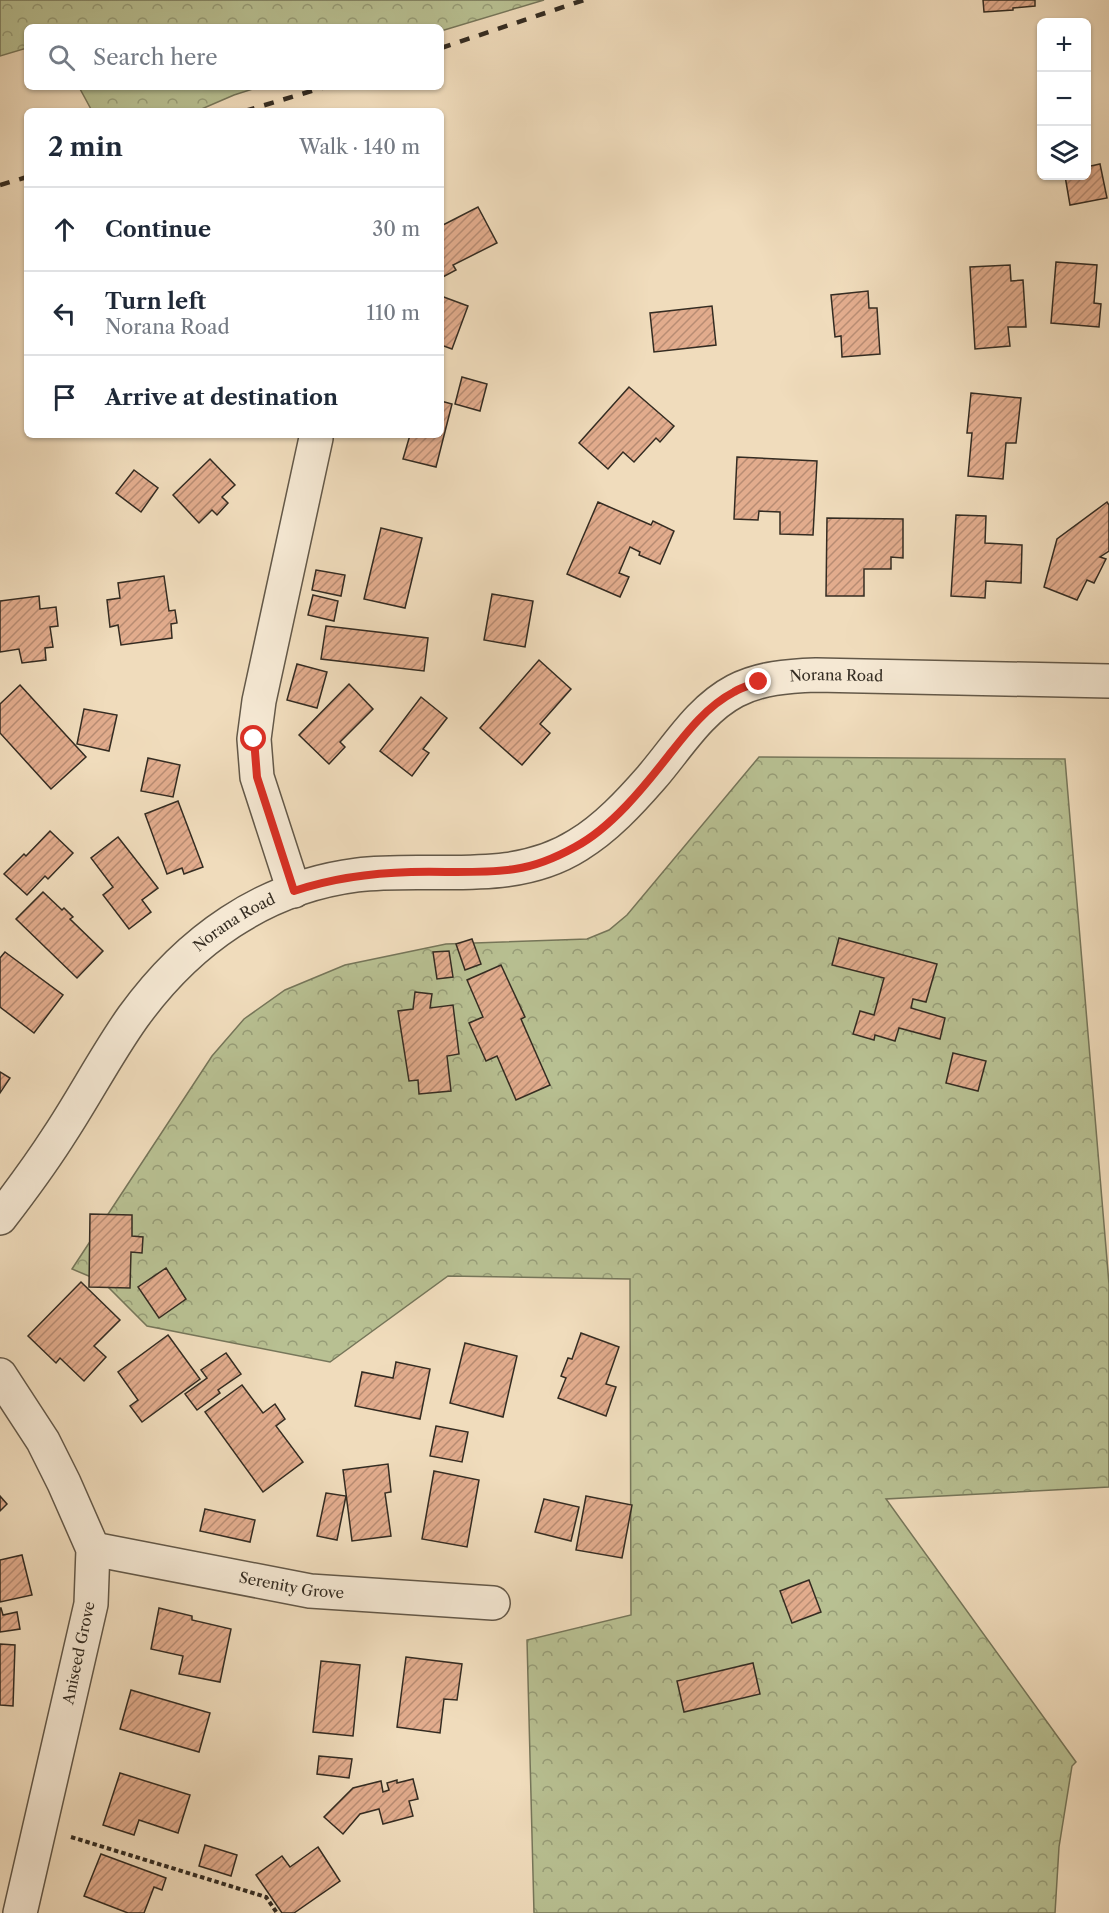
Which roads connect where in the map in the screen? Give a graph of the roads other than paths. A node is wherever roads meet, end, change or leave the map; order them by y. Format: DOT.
graph roads {
  1 [pos="316,438"];
  2 [pos="1109,681"];
  3 [pos="294,891"];
  4 [pos="0,1218"];
  5 [pos="0,1375"];
  6 [pos="93,1549"];
  7 [pos="493,1603"];
  8 [pos="20,1913"];
  1 -- 3 [label="street"];
  2 -- 3 [label="street, Norana Road"];
  3 -- 4 [label="street, Norana Road"];
  5 -- 6 [label="street, Aniseed Grove"];
  6 -- 7 [label="street, Serenity Grove"];
  6 -- 8 [label="street, Aniseed Grove"];
}
